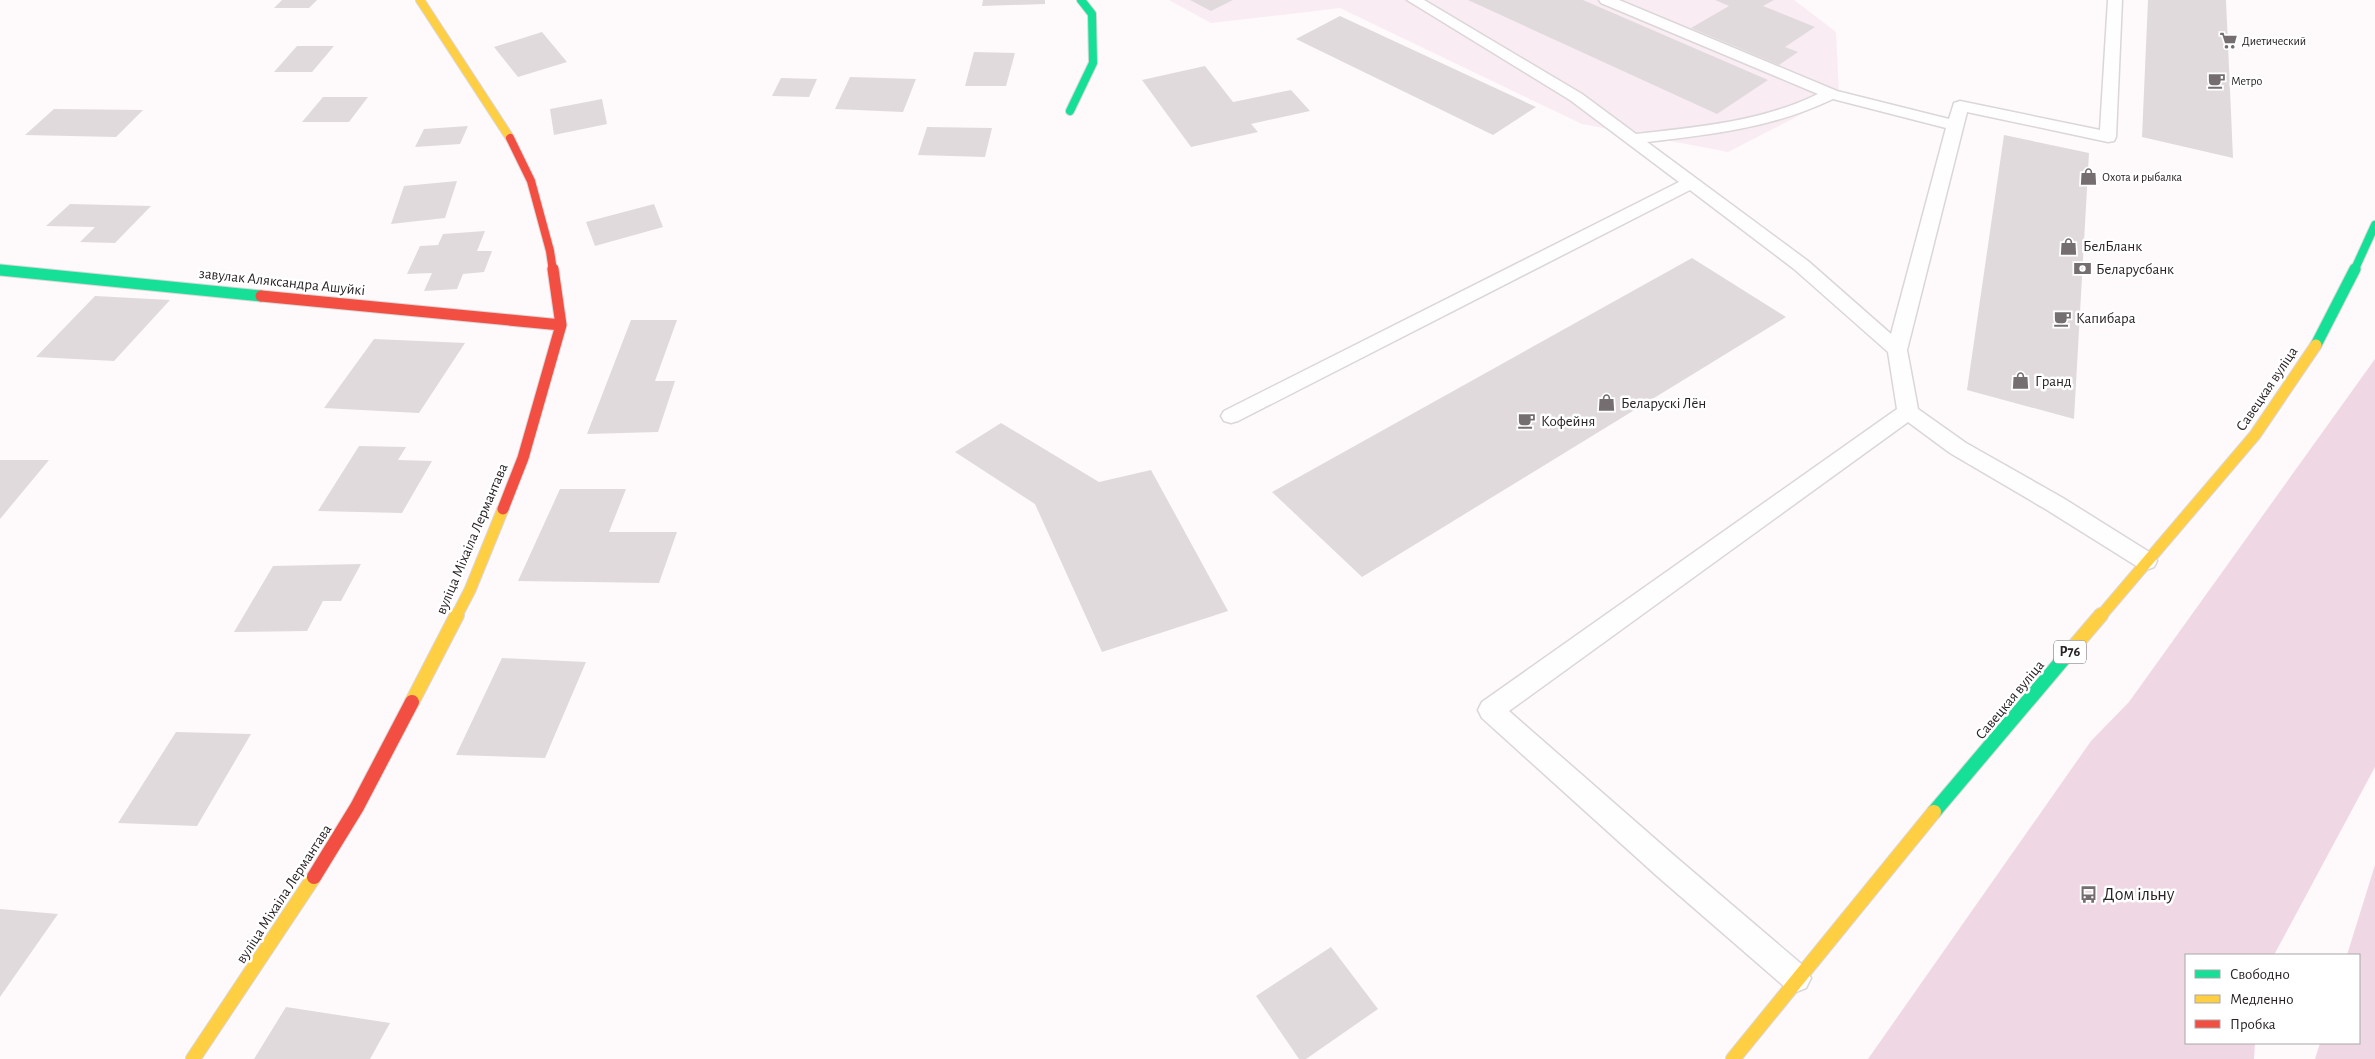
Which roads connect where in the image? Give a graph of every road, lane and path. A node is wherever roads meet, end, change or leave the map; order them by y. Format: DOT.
graph roads {
  1 [pos="420,0"];
  2 [pos="1081,0"];
  3 [pos="1414,0"];
  4 [pos="1606,0"];
  5 [pos="2115,0"];
  6 [pos="1655,7"];
  7 [pos="1666,27"];
  8 [pos="1831,94"];
  9 [pos="1070,111"];
  10 [pos="1954,126"];
  11 [pos="1632,139"];
  12 [pos="1691,182"];
  13 [pos="2375,225"];
  14 [pos="0,270"];
  15 [pos="561,325"];
  16 [pos="1897,350"];
  17 [pos="1908,412"];
  18 [pos="1232,416"];
  19 [pos="2146,561"];
  20 [pos="1796,978"];
  21 [pos="193,1059"];
  22 [pos="1733,1059"];
  1 -- 15 [label="street, вуліца Міхаіла Лермантава"];
  2 -- 9 [label="street"];
  3 -- 11 [label="lane"];
  4 -- 7 [label="lane"];
  5 -- 10 [label="lane"];
  6 -- 7 [label="lane"];
  7 -- 8 [label="lane"];
  8 -- 10 [label="lane"];
  8 -- 11 [label="lane"];
  10 -- 16 [label="lane"];
  11 -- 12 [label="lane"];
  12 -- 16 [label="lane"];
  12 -- 18 [label="lane"];
  13 -- 19 [label="street, Савецкая вуліца / Р76"];
  14 -- 15 [label="street, завулак Аляксандра Ашуйкі"];
  15 -- 21 [label="street, вуліца Міхаіла Лермантава"];
  16 -- 17 [label="lane"];
  17 -- 19 [label="lane"];
  17 -- 20 [label="lane"];
  19 -- 20 [label="street, Савецкая вуліца / Р76"];
  20 -- 22 [label="street, Савецкая вуліца / Р76"];
}
